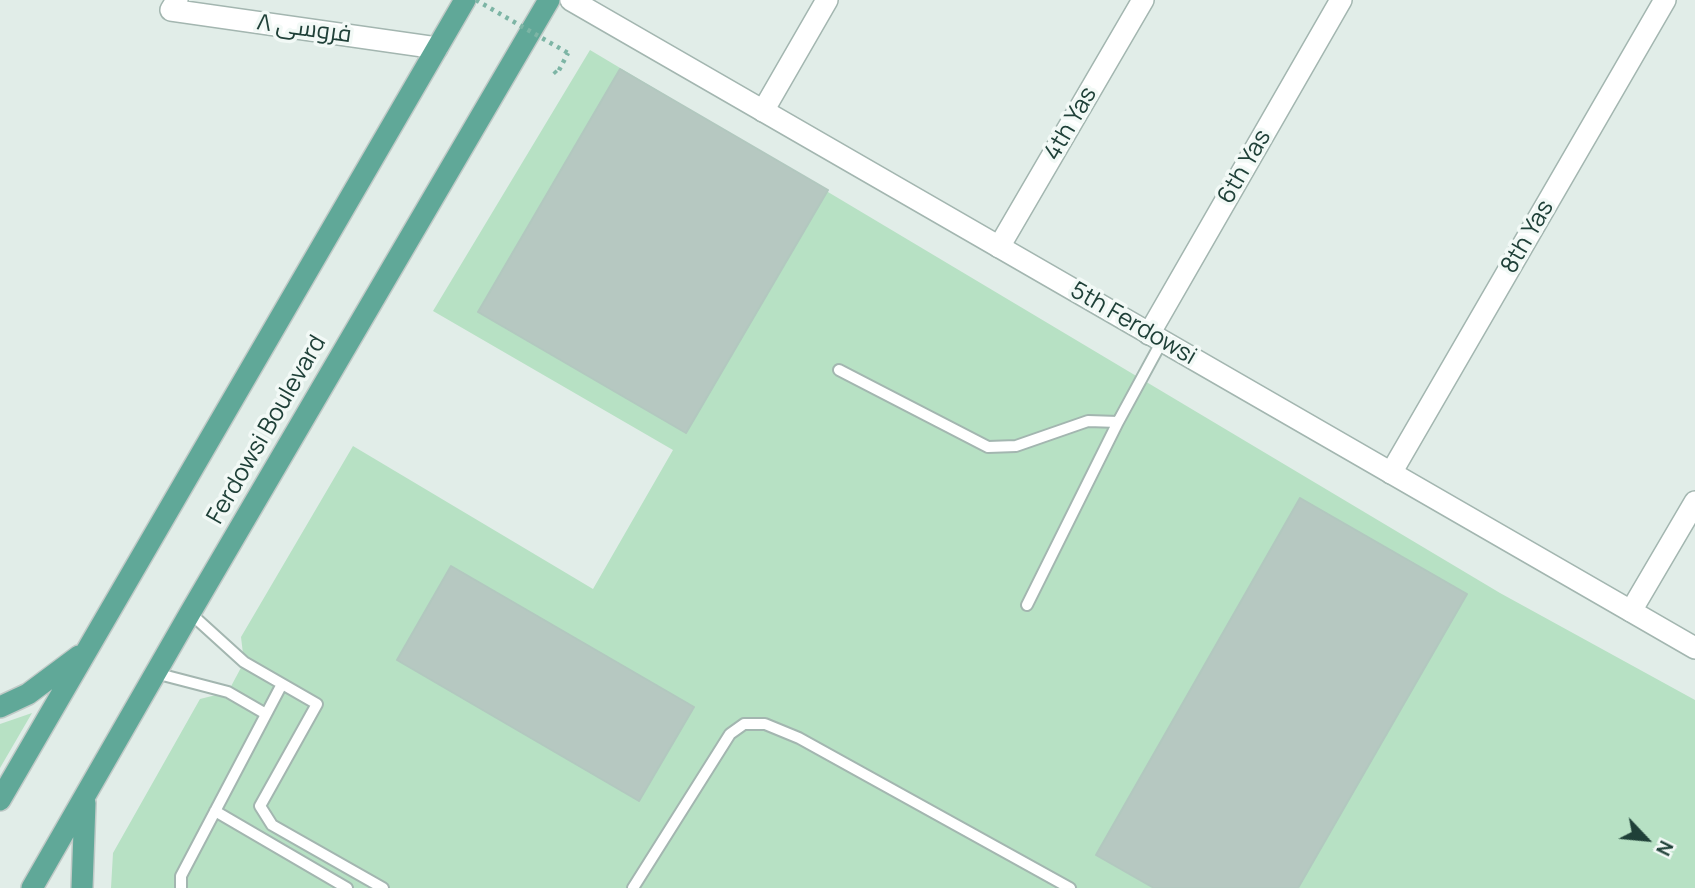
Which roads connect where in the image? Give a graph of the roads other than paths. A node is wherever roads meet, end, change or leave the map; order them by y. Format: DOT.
graph roads {
  1 [pos="465,0"];
  2 [pos="549,0"];
  3 [pos="571,0"];
  4 [pos="827,0"];
  5 [pos="1143,0"];
  6 [pos="1341,0"];
  7 [pos="1665,0"];
  8 [pos="174,5"];
  9 [pos="437,48"];
  10 [pos="763,111"];
  11 [pos="999,247"];
  12 [pos="1155,337"];
  13 [pos="839,370"];
  14 [pos="1118,422"];
  15 [pos="1391,473"];
  16 [pos="1695,502"];
  17 [pos="1027,605"];
  18 [pos="1631,611"];
  19 [pos="190,613"];
  20 [pos="1695,648"];
  21 [pos="86,651"];
  22 [pos="155,673"];
  23 [pos="282,684"];
  24 [pos="0,706"];
  25 [pos="266,714"];
  26 [pos="86,798"];
  27 [pos="0,800"];
  28 [pos="215,811"];
  29 [pos="32,888"];
  30 [pos="82,888"];
  31 [pos="181,888"];
  32 [pos="348,888"];
  33 [pos="383,888"];
  34 [pos="633,888"];
  35 [pos="1070,888"];
  1 -- 9 [label="main road, Ferdowsi Boulevard"];
  2 -- 19 [label="main road, Ferdowsi Boulevard"];
  3 -- 10 [label="street, 5th Ferdowsi"];
  4 -- 10 [label="street"];
  5 -- 11 [label="street, 4th Yas"];
  6 -- 12 [label="street, 6th Yas"];
  7 -- 15 [label="street, 8th Yas"];
  8 -- 9 [label="street, فروسی ۸"];
  9 -- 21 [label="main road, Ferdowsi Boulevard"];
  10 -- 11 [label="street, 5th Ferdowsi"];
  11 -- 12 [label="street, 5th Ferdowsi"];
  12 -- 14 [label="lane"];
  12 -- 15 [label="street, 5th Ferdowsi"];
  13 -- 14 [label="lane"];
  14 -- 17 [label="lane"];
  15 -- 18 [label="street, 5th Ferdowsi"];
  16 -- 18 [label="street"];
  18 -- 20 [label="street, 5th Ferdowsi"];
  19 -- 22 [label="main road, Ferdowsi Boulevard"];
  19 -- 23 [label="lane"];
  21 -- 24 [label="main road"];
  21 -- 27 [label="main road, Ferdowsi Boulevard"];
  22 -- 25 [label="lane"];
  22 -- 26 [label="main road, Ferdowsi Boulevard"];
  23 -- 25 [label="lane"];
  23 -- 33 [label="lane"];
  25 -- 28 [label="lane"];
  26 -- 29 [label="main road, Ferdowsi Boulevard"];
  26 -- 30 [label="main road"];
  28 -- 31 [label="lane"];
  28 -- 32 [label="lane"];
  34 -- 35 [label="lane"];
}
